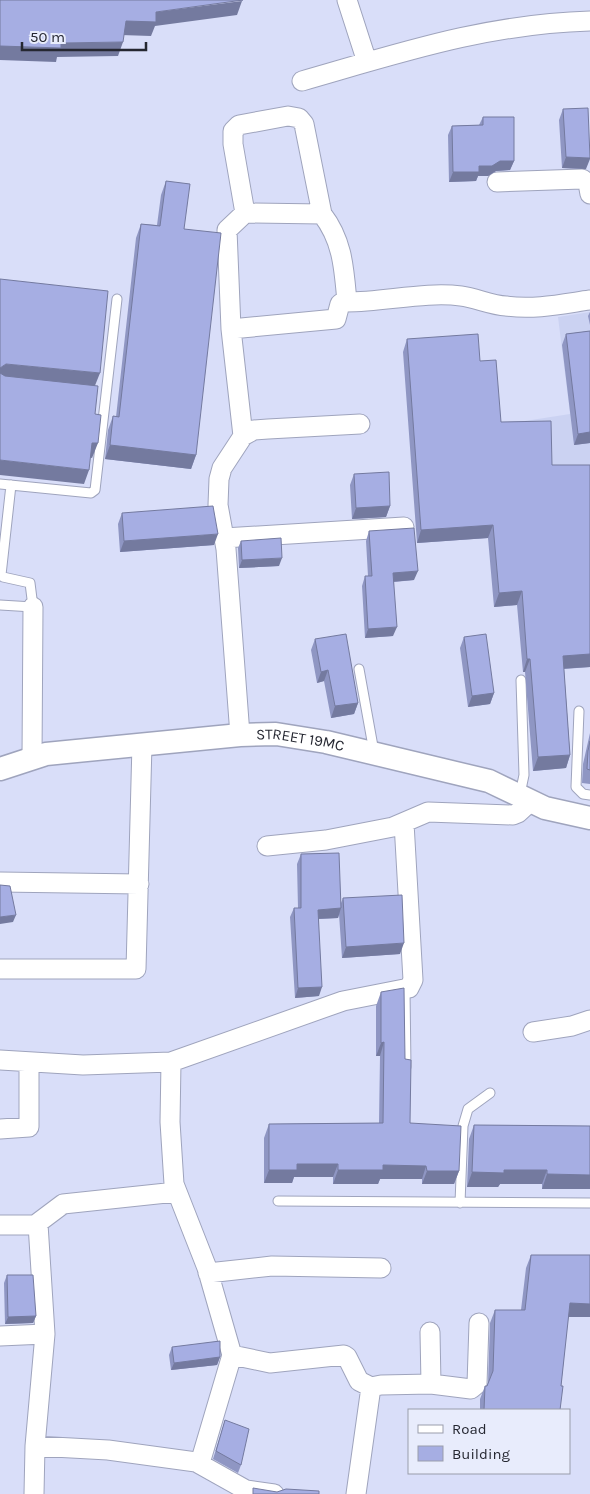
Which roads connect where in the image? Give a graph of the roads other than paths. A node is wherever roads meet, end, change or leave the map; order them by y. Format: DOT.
graph roads {
  1 [pos="347,0"];
  2 [pos="590,20"];
  3 [pos="367,62"];
  4 [pos="302,80"];
  5 [pos="497,182"];
  6 [pos="590,194"];
  7 [pos="245,213"];
  8 [pos="322,214"];
  9 [pos="117,300"];
  10 [pos="590,300"];
  11 [pos="347,302"];
  12 [pos="231,329"];
  13 [pos="360,424"];
  14 [pos="242,436"];
  15 [pos="0,484"];
  16 [pos="11,485"];
  17 [pos="404,528"];
  18 [pos="224,538"];
  19 [pos="0,606"];
  20 [pos="33,607"];
  21 [pos="359,668"];
  22 [pos="520,680"];
  23 [pos="579,711"];
  24 [pos="240,735"];
  25 [pos="142,744"];
  26 [pos="374,753"];
  27 [pos="32,758"];
  28 [pos="0,769"];
  29 [pos="590,795"];
  30 [pos="525,798"];
  31 [pos="590,818"];
  32 [pos="404,823"];
  33 [pos="267,846"];
  34 [pos="0,882"];
  35 [pos="139,884"];
  36 [pos="0,969"];
  37 [pos="405,991"];
  38 [pos="590,1020"];
  39 [pos="533,1032"];
  40 [pos="0,1060"];
  41 [pos="30,1062"];
  42 [pos="171,1062"];
  43 [pos="406,1067"];
  44 [pos="490,1093"];
  45 [pos="0,1129"];
  46 [pos="176,1192"];
  47 [pos="278,1201"];
  48 [pos="460,1203"];
  49 [pos="590,1204"];
  50 [pos="38,1224"];
  51 [pos="0,1225"];
  52 [pos="381,1268"];
  53 [pos="208,1273"];
  54 [pos="479,1323"];
  55 [pos="430,1332"];
  56 [pos="44,1334"];
  57 [pos="0,1336"];
  58 [pos="232,1355"];
  59 [pos="431,1384"];
  60 [pos="371,1387"];
  61 [pos="35,1446"];
  62 [pos="200,1463"];
  63 [pos="245,1492"];
  64 [pos="34,1494"];
  65 [pos="274,1494"];
  66 [pos="356,1494"];
  1 -- 3 [label="street"];
  2 -- 3 [label="street"];
  3 -- 4 [label="street"];
  5 -- 6 [label="street"];
  7 -- 8 [label="street"];
  7 -- 8 [label="street"];
  7 -- 12 [label="street"];
  8 -- 11 [label="street"];
  9 -- 16 [label="lane"];
  10 -- 11 [label="street"];
  11 -- 12 [label="street"];
  12 -- 14 [label="street"];
  13 -- 14 [label="street"];
  14 -- 18 [label="street"];
  15 -- 16 [label="lane"];
  16 -- 20 [label="lane"];
  17 -- 18 [label="street"];
  18 -- 24 [label="street"];
  19 -- 20 [label="lane"];
  20 -- 27 [label="street"];
  21 -- 26 [label="lane"];
  22 -- 30 [label="lane"];
  23 -- 29 [label="lane"];
  24 -- 25 [label="street, STREET 19MC"];
  24 -- 26 [label="street, STREET 19MC"];
  25 -- 27 [label="street, STREET 19MC"];
  25 -- 35 [label="street"];
  26 -- 30 [label="street, STREET 19MC"];
  27 -- 28 [label="street, STREET 19MC"];
  30 -- 31 [label="street, STREET 19MC"];
  30 -- 32 [label="street"];
  32 -- 33 [label="street"];
  32 -- 37 [label="street"];
  34 -- 35 [label="street"];
  35 -- 36 [label="street"];
  37 -- 42 [label="street"];
  37 -- 43 [label="lane"];
  38 -- 39 [label="street"];
  40 -- 41 [label="street"];
  41 -- 42 [label="street"];
  41 -- 45 [label="street"];
  42 -- 46 [label="street"];
  44 -- 48 [label="lane"];
  46 -- 50 [label="street"];
  46 -- 53 [label="street"];
  47 -- 48 [label="lane"];
  48 -- 49 [label="lane"];
  50 -- 51 [label="street"];
  50 -- 56 [label="street"];
  52 -- 53 [label="street"];
  53 -- 58 [label="street"];
  54 -- 59 [label="street"];
  55 -- 59 [label="street"];
  56 -- 57 [label="street"];
  56 -- 61 [label="street"];
  58 -- 60 [label="street"];
  58 -- 62 [label="street"];
  59 -- 60 [label="street"];
  60 -- 66 [label="street"];
  61 -- 62 [label="street"];
  61 -- 64 [label="street"];
  62 -- 63 [label="street"];
  63 -- 65 [label="street"];
}
